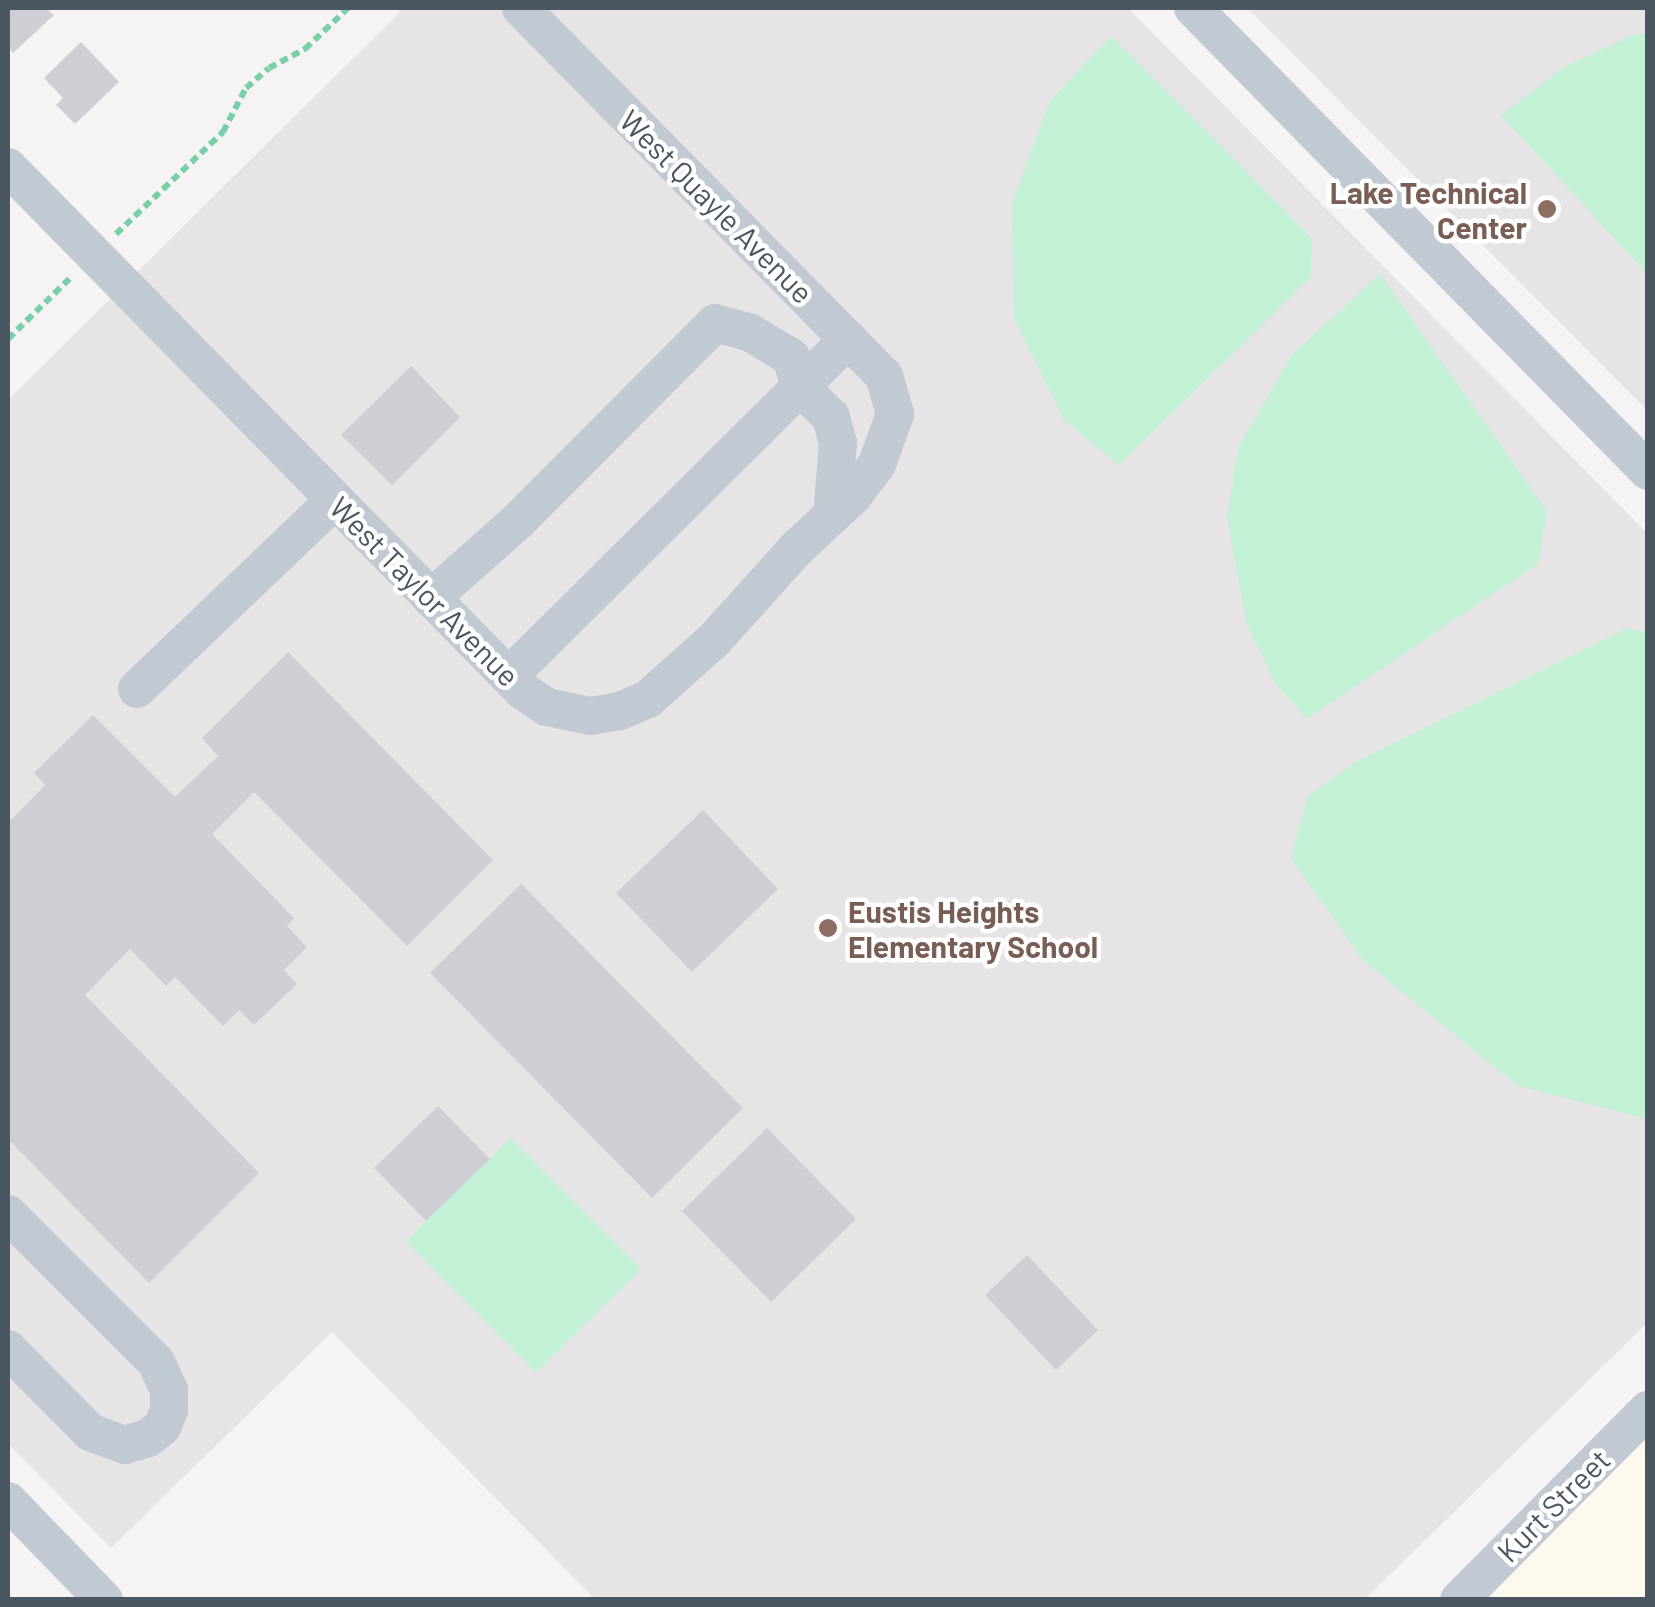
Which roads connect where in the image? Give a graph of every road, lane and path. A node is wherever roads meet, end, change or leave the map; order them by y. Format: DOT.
graph roads {
  1 [pos="348,8"];
  2 [pos="521,8"];
  3 [pos="1193,8"];
  4 [pos="8,167"];
  5 [pos="94,255"];
  6 [pos="8,339"];
  7 [pos="848,339"];
  8 [pos="800,386"];
  9 [pos="895,414"];
  10 [pos="1648,471"];
  11 [pos="335,500"];
  12 [pos="832,516"];
  13 [pos="431,598"];
  14 [pos="508,676"];
  15 [pos="137,689"];
  16 [pos="8,1214"];
  17 [pos="8,1349"];
  18 [pos="1648,1410"];
  19 [pos="8,1500"];
  20 [pos="104,1600"];
  21 [pos="1458,1600"];
  1 -- 5 [label="path"];
  2 -- 7 [label="street, West Quayle Avenue"];
  3 -- 10 [label="street"];
  4 -- 5 [label="street, West Taylor Avenue"];
  5 -- 6 [label="path"];
  5 -- 11 [label="street, West Taylor Avenue"];
  7 -- 8 [label="street"];
  7 -- 9 [label="street, West Quayle Avenue"];
  8 -- 12 [label="street"];
  8 -- 13 [label="street"];
  8 -- 14 [label="street"];
  9 -- 12 [label="street, West Taylor Avenue"];
  11 -- 13 [label="street, West Taylor Avenue"];
  11 -- 15 [label="street"];
  12 -- 14 [label="street, West Taylor Avenue"];
  13 -- 14 [label="street, West Taylor Avenue"];
  16 -- 17 [label="street"];
  18 -- 21 [label="street, Kurt Street"];
  19 -- 20 [label="street"];
}
